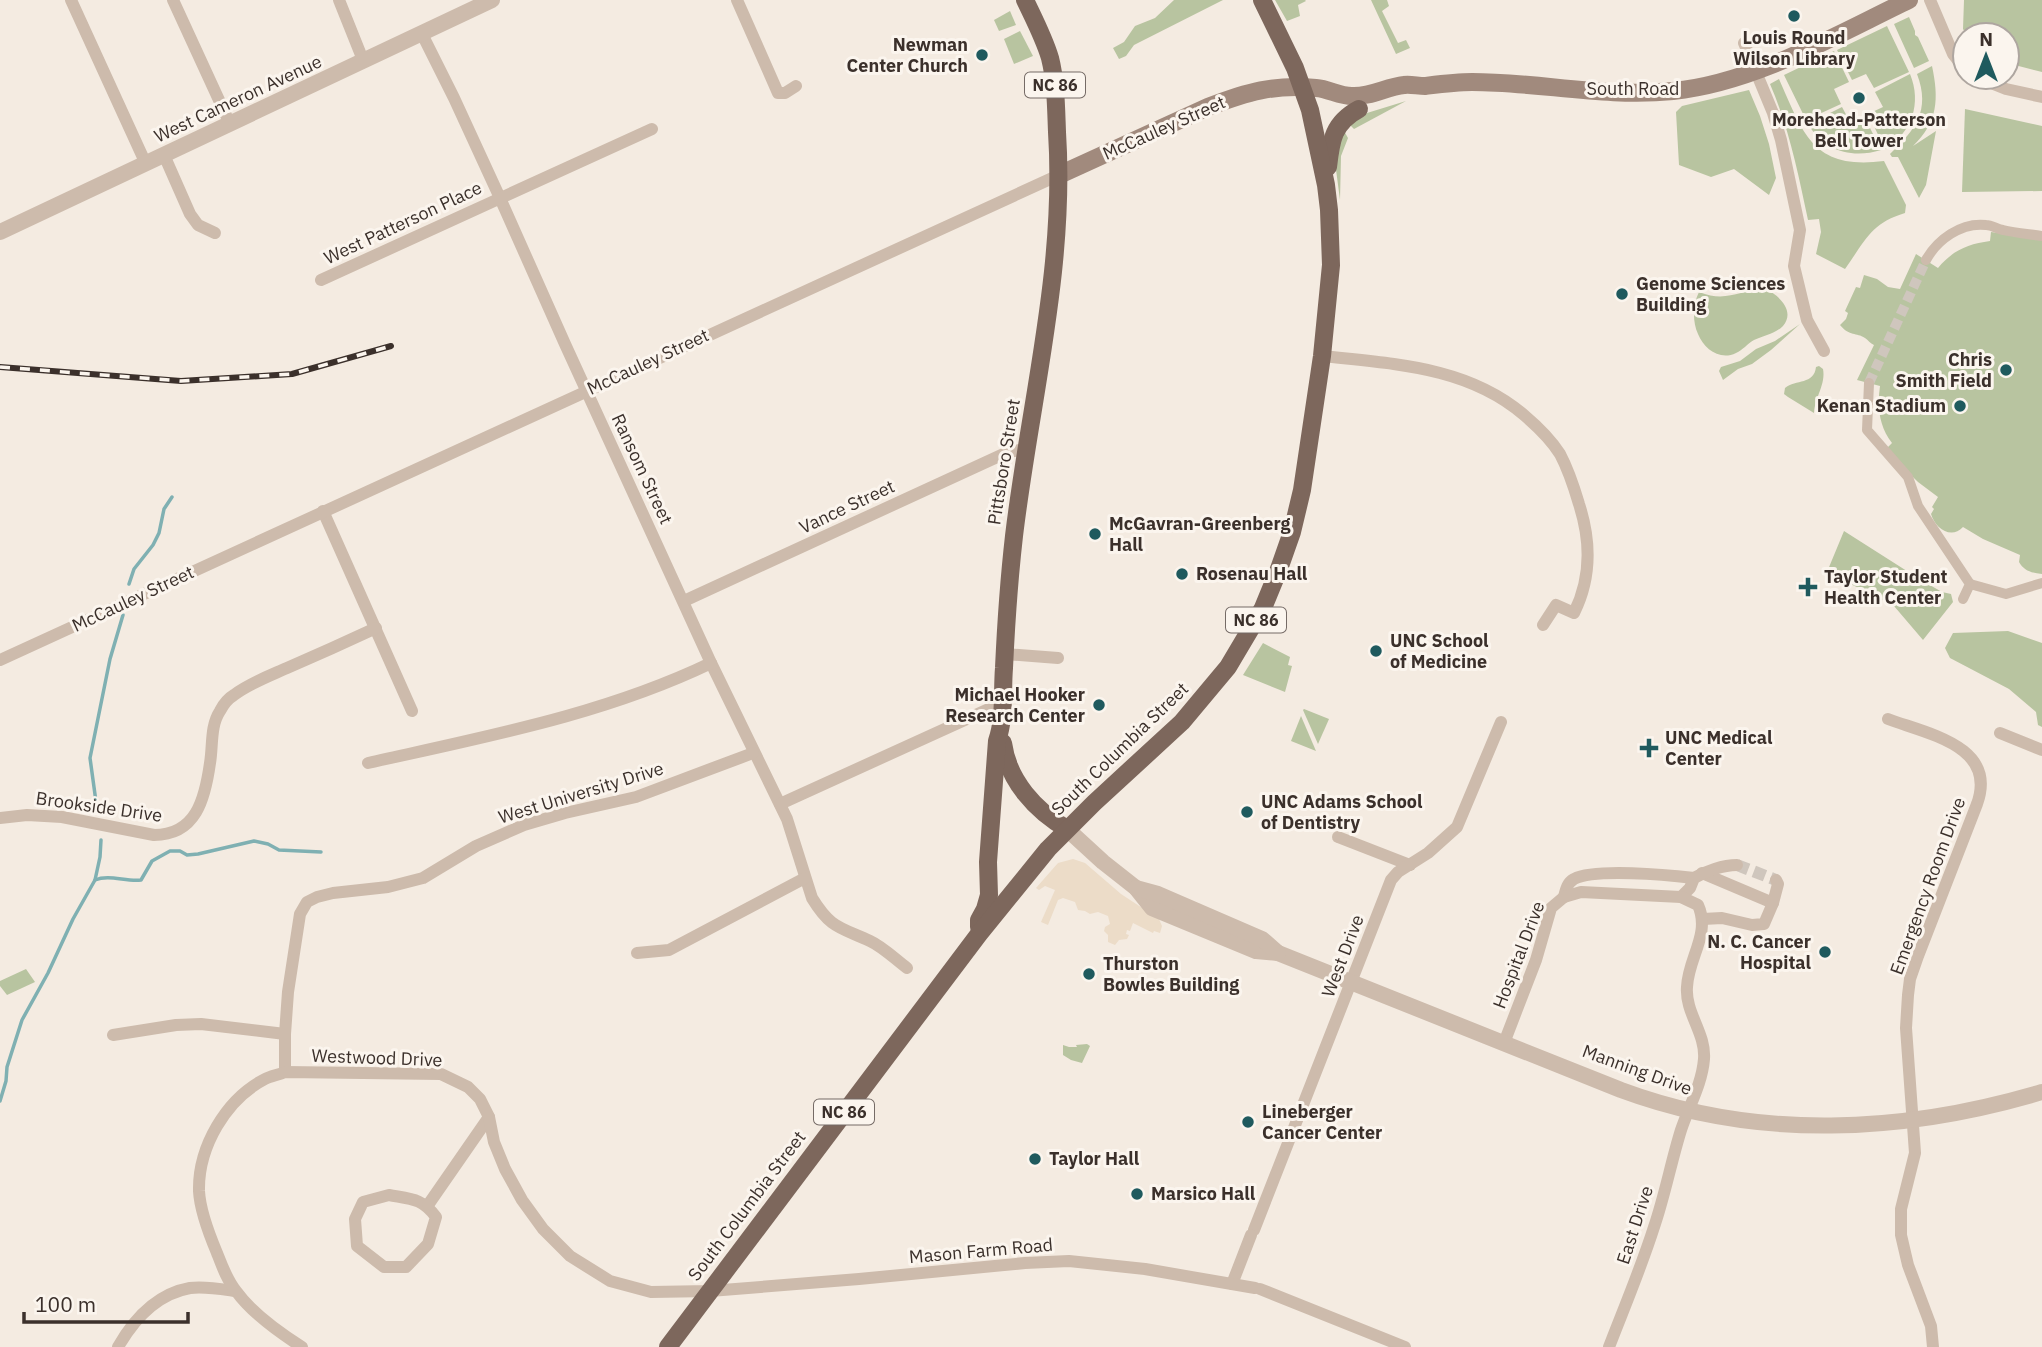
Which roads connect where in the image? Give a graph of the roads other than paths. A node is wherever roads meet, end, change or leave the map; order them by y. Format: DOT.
graph roads {
  1 [pos="71,0"];
  2 [pos="173,0"];
  3 [pos="339,0"];
  4 [pos="492,0"];
  5 [pos="737,0"];
  6 [pos="1025,0"];
  7 [pos="1262,0"];
  8 [pos="1909,0"];
  9 [pos="1930,0"];
  10 [pos="422,34"];
  11 [pos="1744,43"];
  12 [pos="1951,49"];
  13 [pos="363,61"];
  14 [pos="1756,71"];
  15 [pos="796,86"];
  16 [pos="1423,86"];
  17 [pos="1302,87"];
  18 [pos="2015,91"];
  19 [pos="2042,97"];
  20 [pos="1359,109"];
  21 [pos="230,124"];
  22 [pos="652,129"];
  23 [pos="164,155"];
  24 [pos="146,164"];
  25 [pos="1059,175"];
  26 [pos="1326,184"];
  27 [pos="500,198"];
  28 [pos="0,232"];
  29 [pos="215,233"];
  30 [pos="2042,236"];
  31 [pos="1926,260"];
  32 [pos="321,280"];
  33 [pos="1824,351"];
  34 [pos="1322,356"];
  35 [pos="1869,383"];
  36 [pos="586,390"];
  37 [pos="1026,449"];
  38 [pos="323,511"];
  39 [pos="2042,583"];
  40 [pos="1970,584"];
  41 [pos="1963,600"];
  42 [pos="684,601"];
  43 [pos="1544,625"];
  44 [pos="376,628"];
  45 [pos="1004,654"];
  46 [pos="1058,658"];
  47 [pos="0,660"];
  48 [pos="711,663"];
  49 [pos="1002,703"];
  50 [pos="412,711"];
  51 [pos="1888,719"];
  52 [pos="1501,722"];
  53 [pos="1002,726"];
  54 [pos="2000,733"];
  55 [pos="2042,750"];
  56 [pos="753,753"];
  57 [pos="368,763"];
  58 [pos="780,804"];
  59 [pos="0,818"];
  60 [pos="1068,830"];
  61 [pos="1338,837"];
  62 [pos="1410,865"];
  63 [pos="1737,865"];
  64 [pos="1698,876"];
  65 [pos="805,878"];
  66 [pos="1776,880"];
  67 [pos="1563,897"];
  68 [pos="1681,897"];
  69 [pos="1773,903"];
  70 [pos="1703,919"];
  71 [pos="979,934"];
  72 [pos="637,953"];
  73 [pos="907,968"];
  74 [pos="1351,982"];
  75 [pos="285,1034"];
  76 [pos="113,1035"];
  77 [pos="1504,1043"];
  78 [pos="285,1072"];
  79 [pos="2042,1092"];
  80 [pos="1689,1111"];
  81 [pos="489,1117"];
  82 [pos="1912,1121"];
  83 [pos="428,1205"];
  84 [pos="1232,1284"];
  85 [pos="235,1291"];
  86 [pos="710,1291"];
  87 [pos="118,1347"];
  88 [pos="302,1347"];
  89 [pos="668,1347"];
  90 [pos="1405,1347"];
  91 [pos="1608,1347"];
  92 [pos="1933,1347"];
  1 -- 24 [label="street"];
  2 -- 21 [label="street"];
  3 -- 13 [label="street"];
  4 -- 10 [label="street, West Cameron Avenue"];
  5 -- 15 [label="street"];
  6 -- 25 [label="main road, Pittsboro Street / NC 86"];
  7 -- 17 [label="main road, South Columbia Street / NC 86"];
  8 -- 14 [label="main road, South Road"];
  9 -- 12 [label="street"];
  10 -- 13 [label="street, West Cameron Avenue"];
  10 -- 27 [label="street, Ransom Street"];
  11 -- 14 [label="street"];
  13 -- 21 [label="street, West Cameron Avenue"];
  14 -- 16 [label="main road, South Road"];
  14 -- 33 [label="street"];
  16 -- 17 [label="main road, South Road"];
  16 -- 20 [label="main road, South Road"];
  17 -- 20 [label="main road, South Road"];
  17 -- 25 [label="main road, McCauley Street"];
  17 -- 26 [label="main road, South Columbia Street / NC 86"];
  18 -- 19 [label="street"];
  20 -- 26 [label="main road"];
  21 -- 23 [label="street, West Cameron Avenue"];
  22 -- 27 [label="street, West Patterson Place"];
  23 -- 24 [label="street, West Cameron Avenue"];
  23 -- 29 [label="street"];
  24 -- 28 [label="street, West Cameron Avenue"];
  25 -- 36 [label="street, McCauley Street"];
  25 -- 37 [label="main road, Pittsboro Street / NC 86"];
  26 -- 34 [label="main road, South Columbia Street / NC 86"];
  27 -- 32 [label="street, West Patterson Place"];
  27 -- 36 [label="street, Ransom Street"];
  30 -- 31 [label="street"];
  34 -- 43 [label="street"];
  34 -- 60 [label="main road, South Columbia Street / NC 86"];
  35 -- 40 [label="street"];
  36 -- 38 [label="street, McCauley Street"];
  36 -- 42 [label="street, Ransom Street"];
  37 -- 42 [label="street, Vance Street"];
  37 -- 45 [label="main road, Pittsboro Street / NC 86"];
  38 -- 44 [label="street"];
  38 -- 47 [label="street, McCauley Street"];
  39 -- 40 [label="street"];
  40 -- 41 [label="street"];
  42 -- 48 [label="street, Ransom Street"];
  44 -- 50 [label="street"];
  44 -- 59 [label="street, Brookside Drive"];
  45 -- 46 [label="street"];
  45 -- 49 [label="main road, Pittsboro Street / NC 86"];
  48 -- 56 [label="street, Ransom Street"];
  48 -- 57 [label="street"];
  49 -- 53 [label="main road, Pittsboro Street / NC 86"];
  49 -- 58 [label="street"];
  51 -- 82 [label="street, Emergency Room Drive"];
  52 -- 62 [label="street, West Drive"];
  53 -- 60 [label="main road, Manning Drive"];
  53 -- 71 [label="main road, Pittsboro Street / NC 86"];
  54 -- 55 [label="street"];
  56 -- 58 [label="street, Ransom Street"];
  56 -- 75 [label="street, West University Drive"];
  58 -- 65 [label="street, Ransom Street"];
  60 -- 71 [label="main road, South Columbia Street / NC 86"];
  60 -- 74 [label="street, Manning Drive"];
  61 -- 62 [label="street"];
  62 -- 74 [label="street, West Drive"];
  63 -- 64 [label="street"];
  64 -- 67 [label="street"];
  64 -- 68 [label="street"];
  64 -- 69 [label="street"];
  65 -- 72 [label="street"];
  65 -- 73 [label="street, Ransom Street"];
  66 -- 69 [label="street"];
  67 -- 68 [label="street, Hospital Drive"];
  67 -- 77 [label="street, Hospital Drive"];
  68 -- 70 [label="street"];
  69 -- 70 [label="street"];
  70 -- 80 [label="street"];
  71 -- 86 [label="main road, South Columbia Street / NC 86"];
  74 -- 77 [label="street, Manning Drive"];
  74 -- 84 [label="street, West Drive"];
  75 -- 76 [label="street"];
  75 -- 78 [label="street, West University Drive"];
  77 -- 80 [label="street, Manning Drive"];
  78 -- 81 [label="street, Westwood Drive"];
  78 -- 85 [label="street, Westwood Drive"];
  79 -- 82 [label="street, Manning Drive"];
  80 -- 82 [label="street, Manning Drive"];
  80 -- 91 [label="street, East Drive"];
  81 -- 83 [label="street"];
  81 -- 86 [label="street, Westwood Drive"];
  82 -- 92 [label="street, Emergency Room Drive"];
  83 -- 83 [label="street"];
  84 -- 86 [label="street, Mason Farm Road"];
  84 -- 90 [label="street, Mason Farm Road"];
  85 -- 87 [label="street"];
  85 -- 88 [label="street, Westwood Drive"];
  86 -- 89 [label="main road, South Columbia Street / NC 86"];
}
